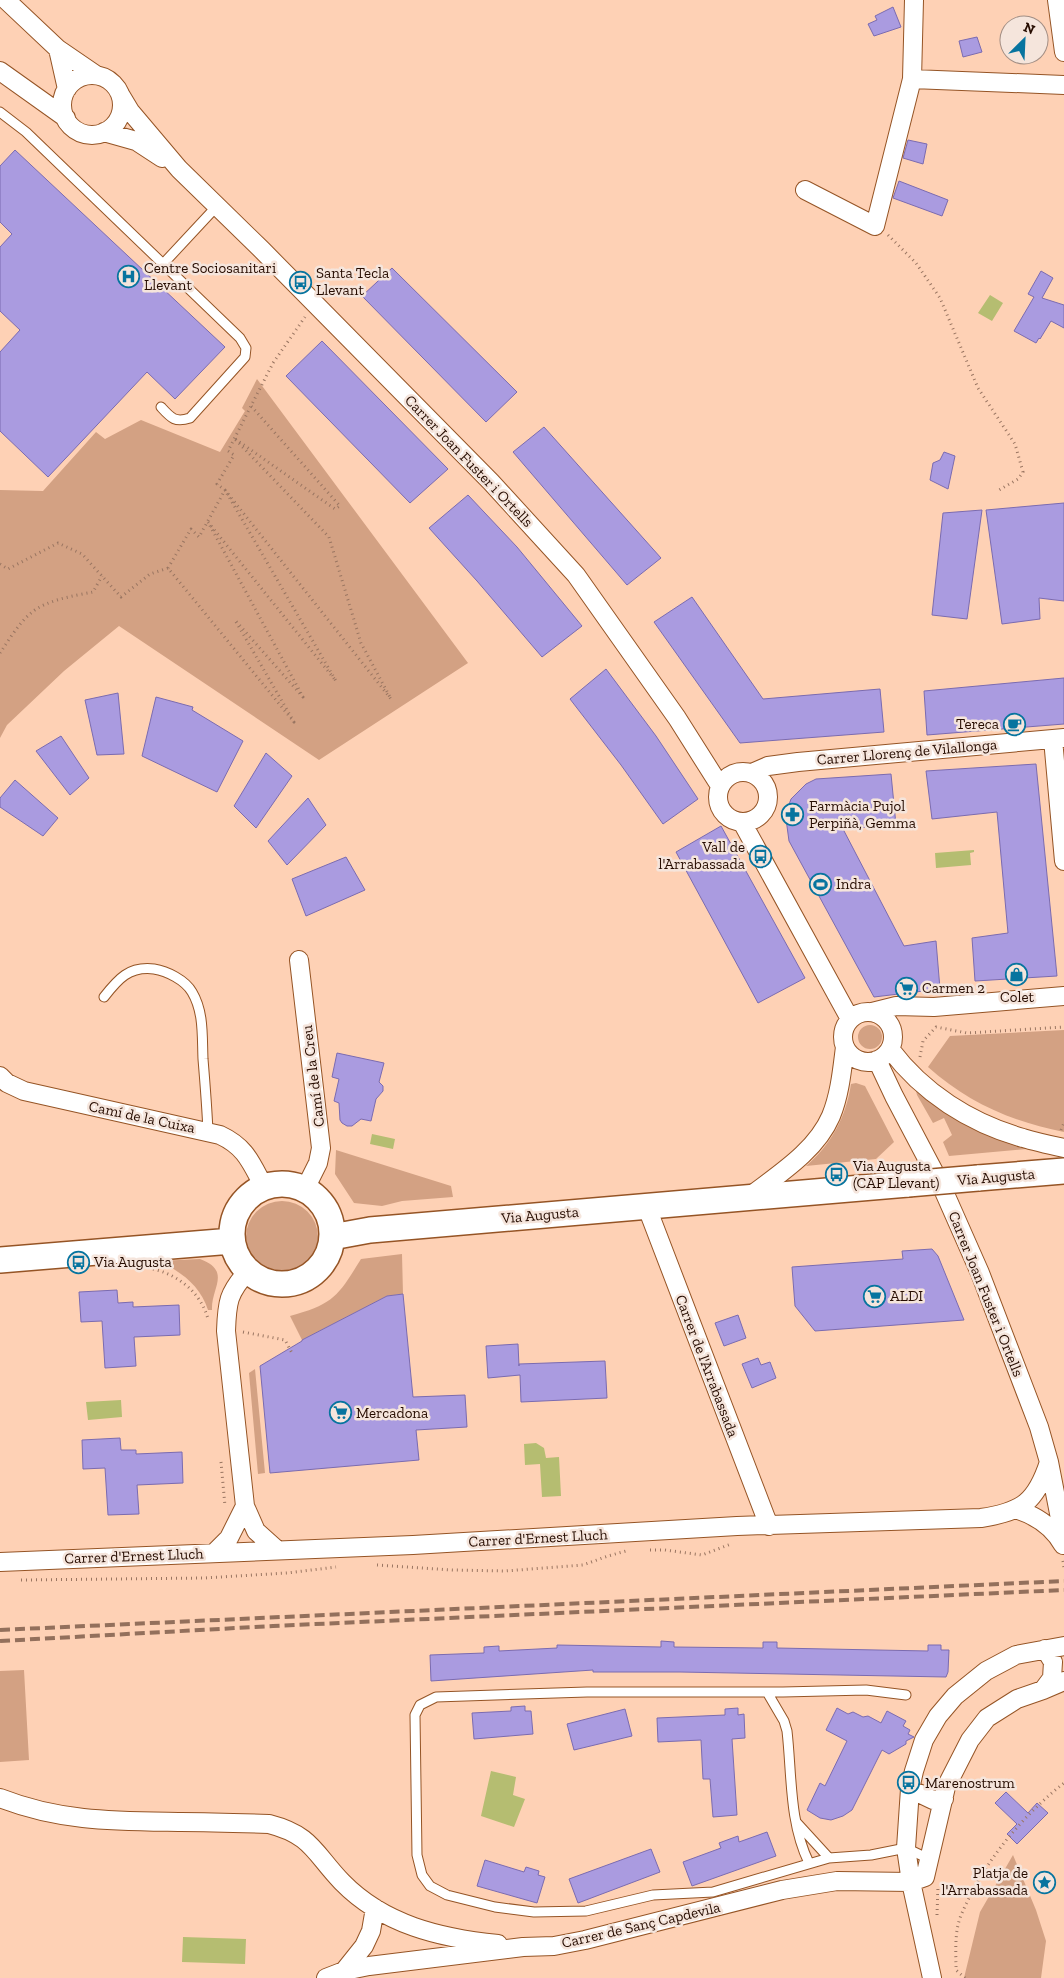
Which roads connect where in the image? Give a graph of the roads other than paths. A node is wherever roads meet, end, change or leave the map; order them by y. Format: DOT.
graph roads {
  1 [pos="6,0"];
  2 [pos="914,0"];
  3 [pos="1057,0"];
  4 [pos="58,49"];
  5 [pos="1064,52"];
  6 [pos="0,71"];
  7 [pos="96,75"];
  8 [pos="912,79"];
  9 [pos="1064,85"];
  10 [pos="30,93"];
  11 [pos="65,94"];
  12 [pos="121,96"];
  13 [pos="0,112"];
  14 [pos="66,118"];
  15 [pos="104,132"];
  16 [pos="179,169"];
  17 [pos="805,190"];
  18 [pos="217,206"];
  19 [pos="163,264"];
  20 [pos="161,407"];
  21 [pos="1059,738"];
  22 [pos="752,773"];
  23 [pos="720,786"];
  24 [pos="743,824"];
  25 [pos="1064,860"];
  26 [pos="299,960"];
  27 [pos="1064,996"];
  28 [pos="104,997"];
  29 [pos="934,1007"];
  30 [pos="872,1012"];
  31 [pos="850,1019"];
  32 [pos="892,1028"];
  33 [pos="845,1047"];
  34 [pos="884,1055"];
  35 [pos="0,1076"];
  36 [pos="208,1132"];
  37 [pos="1064,1148"];
  38 [pos="1064,1171"];
  39 [pos="264,1187"];
  40 [pos="305,1189"];
  41 [pos="749,1197"];
  42 [pos="646,1206"];
  43 [pos="332,1237"];
  44 [pos="232,1241"];
  45 [pos="0,1260"];
  46 [pos="248,1271"];
  47 [pos="1049,1462"];
  48 [pos="245,1506"];
  49 [pos="1015,1509"];
  50 [pos="769,1526"];
  51 [pos="1064,1539"];
  52 [pos="1064,1547"];
  53 [pos="276,1549"];
  54 [pos="214,1553"];
  55 [pos="0,1562"];
  56 [pos="1064,1646"];
  57 [pos="1045,1649"];
  58 [pos="1064,1681"];
  59 [pos="1043,1690"];
  60 [pos="767,1692"];
  61 [pos="906,1695"];
  62 [pos="910,1789"];
  63 [pos="0,1798"];
  64 [pos="944,1800"];
  65 [pos="795,1821"];
  66 [pos="906,1848"];
  67 [pos="829,1858"];
  68 [pos="930,1859"];
  69 [pos="809,1862"];
  70 [pos="925,1880"];
  71 [pos="375,1908"];
  72 [pos="523,1947"];
  73 [pos="344,1971"];
  74 [pos="326,1978"];
  75 [pos="932,1978"];
  1 -- 4 [label="street"];
  2 -- 8 [label="street"];
  3 -- 5 [label="street"];
  4 -- 7 [label="street"];
  4 -- 11 [label="street"];
  6 -- 10 [label="street"];
  7 -- 11 [label="street"];
  7 -- 12 [label="street"];
  8 -- 9 [label="street"];
  8 -- 17 [label="street"];
  10 -- 11 [label="street"];
  10 -- 14 [label="street"];
  11 -- 14 [label="street"];
  12 -- 15 [label="street"];
  12 -- 16 [label="street, Carrer Joan Fuster i Ortells"];
  13 -- 19 [label="lane"];
  14 -- 15 [label="street"];
  15 -- 16 [label="street, Carrer Joan Fuster i Ortells"];
  16 -- 18 [label="street, Carrer Joan Fuster i Ortells"];
  18 -- 19 [label="lane"];
  18 -- 23 [label="street, Carrer Joan Fuster i Ortells"];
  19 -- 20 [label="lane"];
  21 -- 22 [label="street, Carrer Llorenç de Vilallonga"];
  21 -- 25 [label="street"];
  22 -- 23 [label="street"];
  22 -- 24 [label="street"];
  23 -- 24 [label="street"];
  24 -- 31 [label="street"];
  26 -- 40 [label="street, Camí de la Creu"];
  27 -- 29 [label="street"];
  28 -- 36 [label="lane"];
  29 -- 30 [label="street"];
  29 -- 32 [label="street"];
  30 -- 31 [label="street"];
  30 -- 32 [label="street"];
  31 -- 33 [label="street"];
  32 -- 34 [label="street"];
  33 -- 34 [label="street"];
  33 -- 41 [label="street"];
  34 -- 37 [label="street"];
  34 -- 47 [label="street, Carrer Joan Fuster i Ortells"];
  35 -- 36 [label="street, Camí de la Cuixa"];
  36 -- 39 [label="street, Camí de la Cuixa"];
  38 -- 41 [label="main road, Via Augusta, bridge"];
  39 -- 40 [label="main road"];
  39 -- 44 [label="main road"];
  40 -- 43 [label="main road"];
  41 -- 42 [label="main road, Via Augusta"];
  42 -- 43 [label="main road, Via Augusta"];
  42 -- 50 [label="street, Carrer de l'Arrabassada"];
  43 -- 46 [label="main road"];
  44 -- 45 [label="main road"];
  44 -- 46 [label="main road"];
  46 -- 48 [label="street"];
  47 -- 49 [label="street, Carrer d'Ernest Lluch"];
  47 -- 51 [label="street, Carrer Joan Fuster i Ortells"];
  48 -- 53 [label="street"];
  48 -- 54 [label="street"];
  49 -- 50 [label="street, Carrer d'Ernest Lluch"];
  49 -- 52 [label="street"];
  50 -- 53 [label="street, Carrer d'Ernest Lluch"];
  53 -- 54 [label="street, Carrer d'Ernest Lluch"];
  54 -- 55 [label="street, Carrer d'Ernest Lluch"];
  56 -- 57 [label="street"];
  57 -- 59 [label="street"];
  57 -- 62 [label="street"];
  58 -- 59 [label="street"];
  59 -- 64 [label="street"];
  60 -- 61 [label="lane"];
  60 -- 65 [label="lane"];
  60 -- 69 [label="lane"];
  62 -- 64 [label="street"];
  62 -- 66 [label="street"];
  63 -- 71 [label="street"];
  64 -- 68 [label="street"];
  65 -- 67 [label="lane"];
  65 -- 69 [label="lane"];
  66 -- 67 [label="lane"];
  66 -- 68 [label="lane"];
  66 -- 70 [label="street"];
  67 -- 69 [label="lane"];
  68 -- 70 [label="street"];
  70 -- 72 [label="street, Carrer de Sanç Capdevila"];
  70 -- 75 [label="street"];
  71 -- 72 [label="street"];
  71 -- 73 [label="street"];
  72 -- 73 [label="street, Carrer de Sanç Capdevila"];
  73 -- 74 [label="street, Carrer de Sanç Capdevila"];
}
